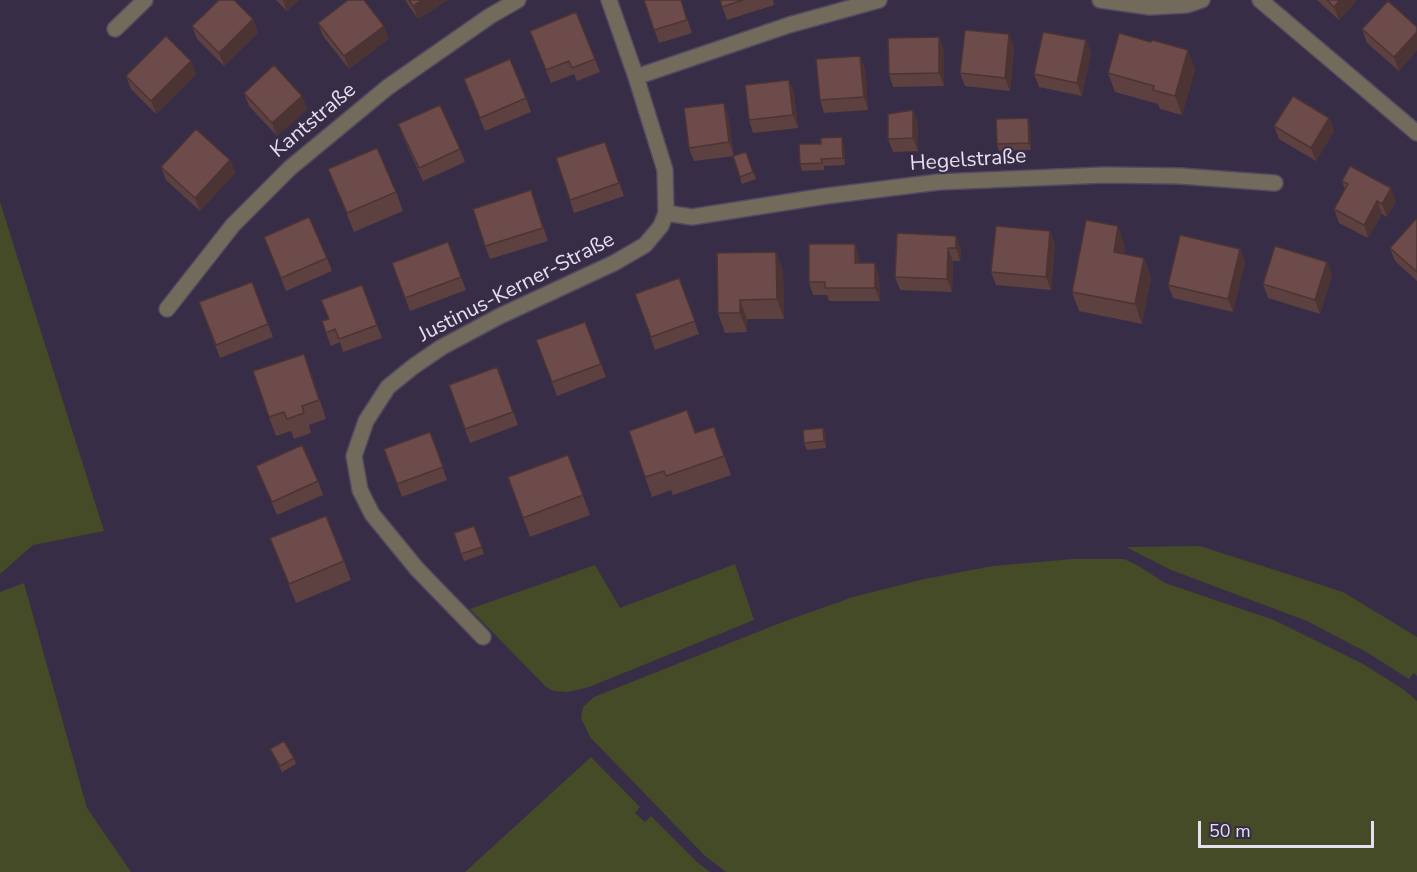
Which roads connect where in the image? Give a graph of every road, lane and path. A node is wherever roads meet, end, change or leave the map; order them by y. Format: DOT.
graph roads {
  1 [pos="145,0"];
  2 [pos="518,0"];
  3 [pos="609,0"];
  4 [pos="879,0"];
  5 [pos="1100,0"];
  6 [pos="1202,0"];
  7 [pos="1260,0"];
  8 [pos="115,29"];
  9 [pos="636,77"];
  10 [pos="1417,133"];
  11 [pos="1275,183"];
  12 [pos="666,213"];
  13 [pos="167,309"];
  14 [pos="483,637"];
  1 -- 8 [label="street"];
  2 -- 13 [label="street, Kantstraße"];
  3 -- 9 [label="street"];
  4 -- 9 [label="street"];
  5 -- 6 [label="street"];
  7 -- 10 [label="street"];
  9 -- 12 [label="street"];
  11 -- 12 [label="street, Hegelstraße"];
  12 -- 14 [label="street, Justinus-Kerner-Straße"];
}
